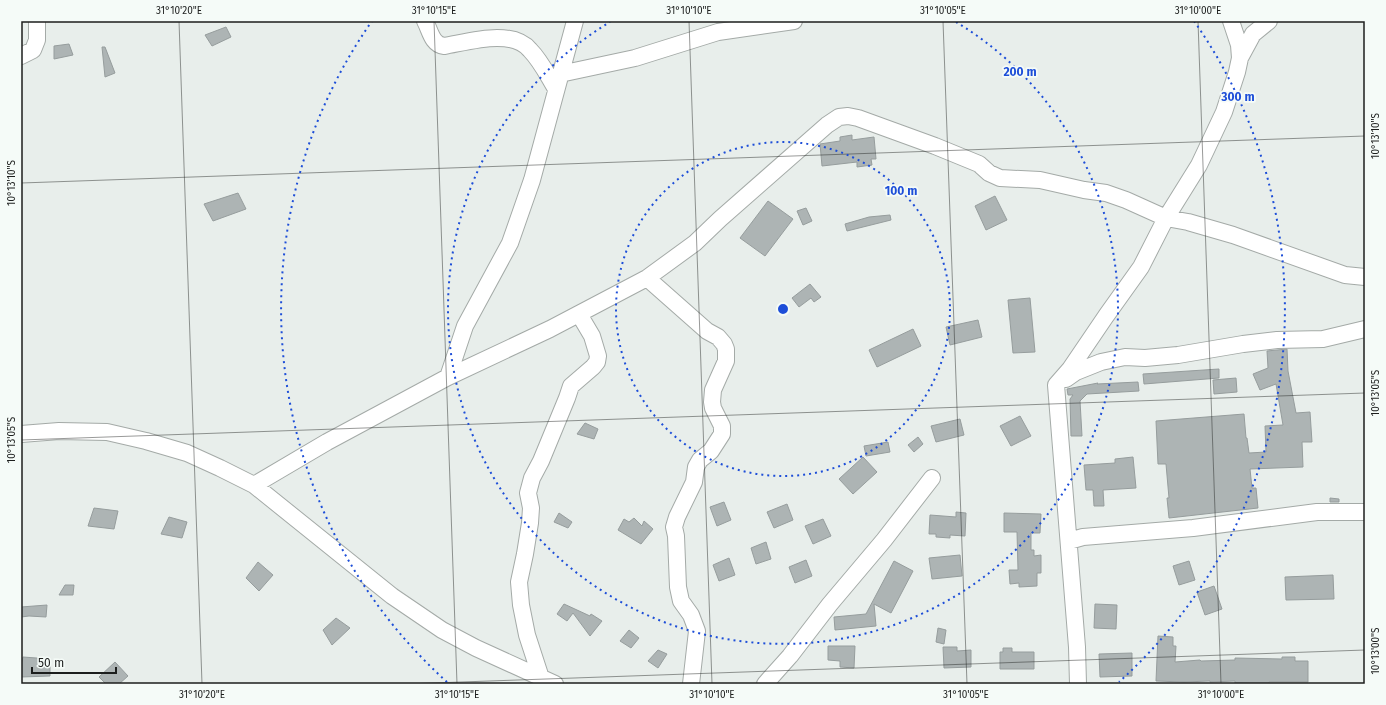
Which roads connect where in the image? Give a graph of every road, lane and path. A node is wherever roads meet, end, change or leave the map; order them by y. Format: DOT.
graph roads {
  1 [pos="37,21"];
  2 [pos="425,21"];
  3 [pos="575,21"];
  4 [pos="794,21"];
  5 [pos="1230,21"];
  6 [pos="1269,21"];
  7 [pos="21,56"];
  8 [pos="1240,58"];
  9 [pos="558,82"];
  10 [pos="1166,218"];
  11 [pos="1365,277"];
  12 [pos="647,278"];
  13 [pos="579,314"];
  14 [pos="1365,329"];
  15 [pos="448,377"];
  16 [pos="1056,385"];
  17 [pos="21,434"];
  18 [pos="932,478"];
  19 [pos="254,485"];
  20 [pos="1365,512"];
  21 [pos="1069,541"];
  22 [pos="548,681"];
  23 [pos="691,684"];
  24 [pos="765,684"];
  25 [pos="1078,684"];
  1 -- 7 [label="street"];
  2 -- 9 [label="street"];
  3 -- 9 [label="street"];
  4 -- 9 [label="street"];
  5 -- 8 [label="street"];
  6 -- 8 [label="street"];
  8 -- 10 [label="street"];
  9 -- 15 [label="street"];
  10 -- 11 [label="street"];
  10 -- 12 [label="street"];
  10 -- 16 [label="street"];
  12 -- 13 [label="street"];
  12 -- 23 [label="street"];
  13 -- 15 [label="street"];
  13 -- 22 [label="street"];
  14 -- 16 [label="street"];
  15 -- 19 [label="street"];
  16 -- 21 [label="street"];
  17 -- 19 [label="street"];
  18 -- 24 [label="street"];
  19 -- 22 [label="street"];
  20 -- 21 [label="street"];
  21 -- 25 [label="street"];
}
